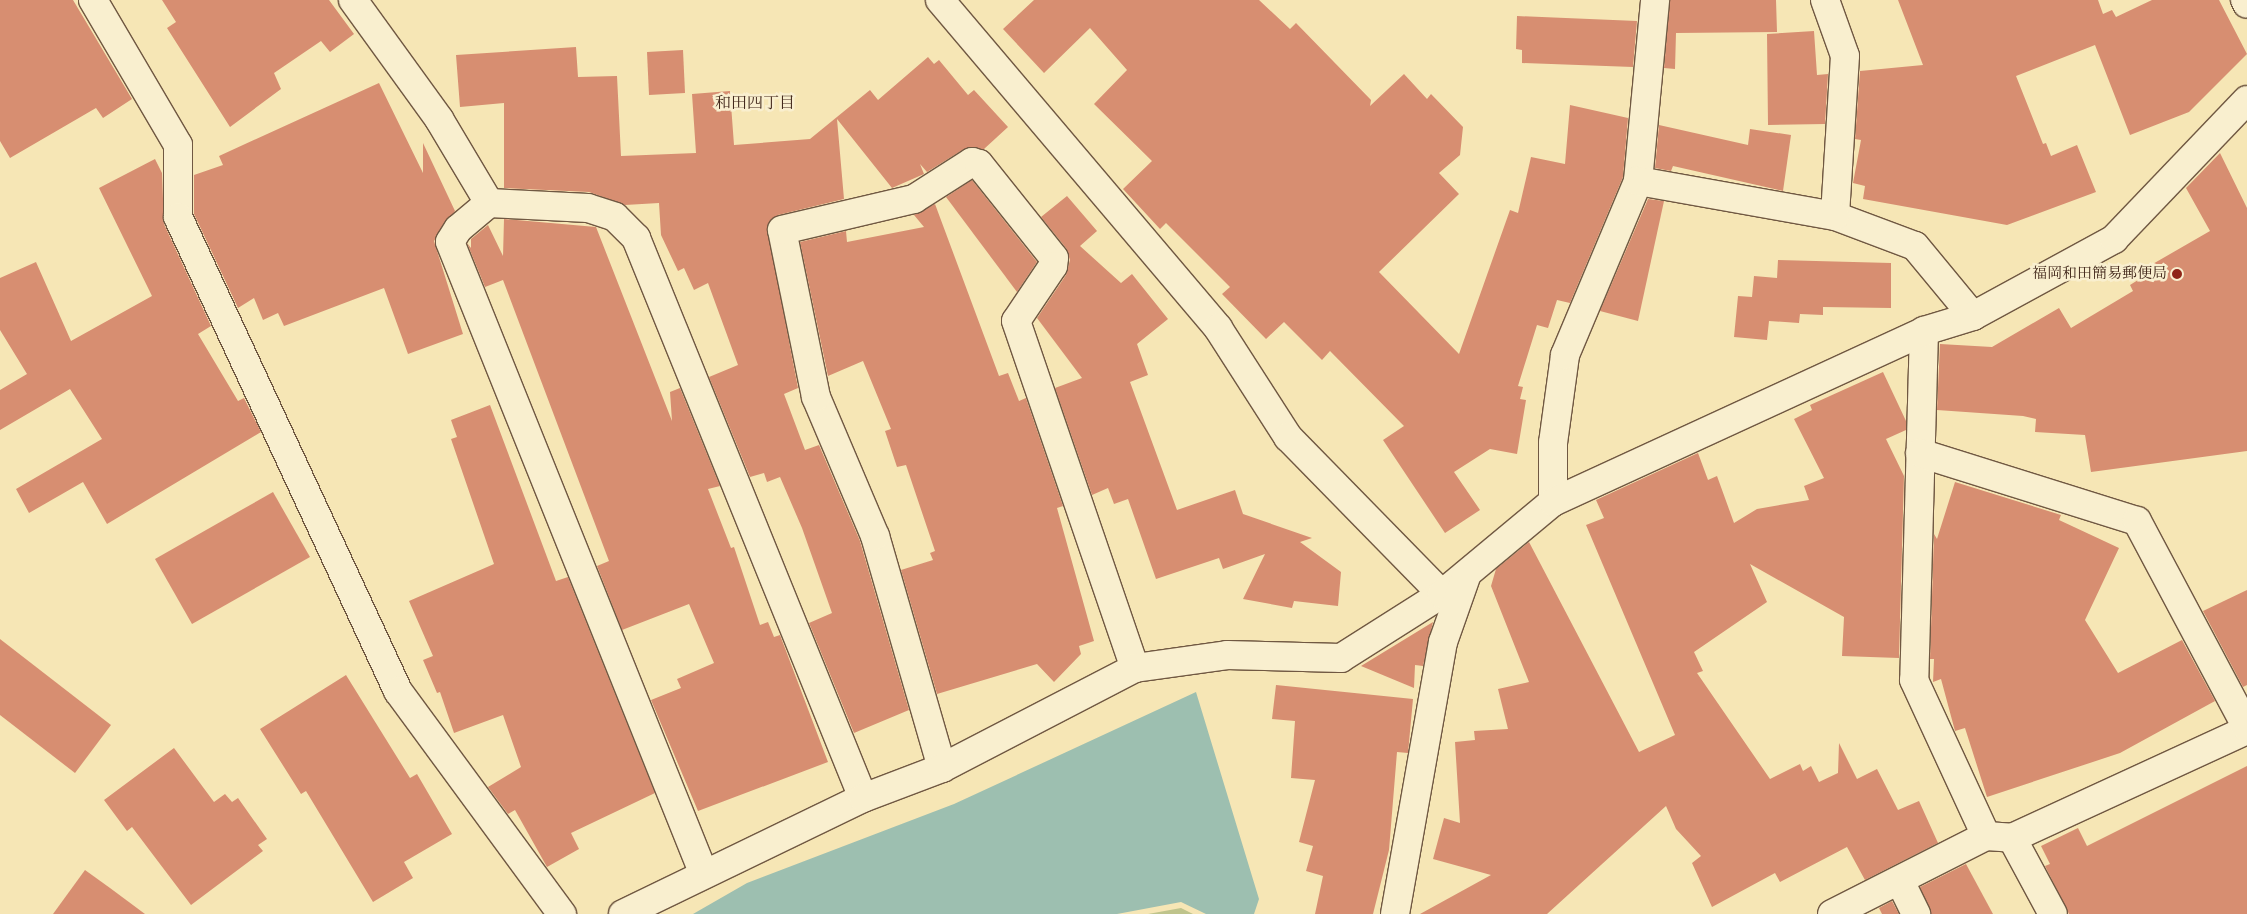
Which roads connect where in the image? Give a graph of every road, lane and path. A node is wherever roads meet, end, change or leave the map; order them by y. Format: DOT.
graph roads {
  1 [pos="93,0"];
  2 [pos="353,0"];
  3 [pos="940,0"];
  4 [pos="1655,0"];
  5 [pos="1825,0"];
  6 [pos="2245,0"];
  7 [pos="2247,4"];
  8 [pos="2247,100"];
  9 [pos="1638,181"];
  10 [pos="488,203"];
  11 [pos="1835,216"];
  12 [pos="1973,316"];
  13 [pos="1924,331"];
  14 [pos="1920,453"];
  15 [pos="1553,502"];
  16 [pos="1467,574"];
  17 [pos="1442,594"];
  18 [pos="1135,668"];
  19 [pos="2247,729"];
  20 [pos="942,768"];
  21 [pos="864,798"];
  22 [pos="1999,837"];
  23 [pos="703,872"];
  24 [pos="1900,881"];
  25 [pos="562,914"];
  26 [pos="623,914"];
  27 [pos="1395,914"];
  28 [pos="1832,914"];
  29 [pos="1916,914"];
  30 [pos="2053,914"];
  1 -- 25 [label="street"];
  2 -- 10 [label="street"];
  3 -- 17 [label="street"];
  4 -- 9 [label="street"];
  5 -- 11 [label="street"];
  6 -- 7 [label="street"];
  8 -- 12 [label="street"];
  9 -- 11 [label="street"];
  9 -- 15 [label="street"];
  10 -- 21 [label="street"];
  10 -- 23 [label="street"];
  11 -- 12 [label="street"];
  12 -- 13 [label="street"];
  13 -- 14 [label="street"];
  13 -- 15 [label="street"];
  14 -- 19 [label="street"];
  14 -- 22 [label="street"];
  15 -- 16 [label="street"];
  16 -- 17 [label="street"];
  16 -- 27 [label="street"];
  17 -- 18 [label="street"];
  18 -- 20 [label="street"];
  18 -- 20 [label="street"];
  19 -- 22 [label="street"];
  20 -- 21 [label="street"];
  21 -- 23 [label="street"];
  22 -- 24 [label="street"];
  22 -- 30 [label="street"];
  23 -- 26 [label="street"];
  24 -- 28 [label="street"];
  24 -- 29 [label="street"];
}
